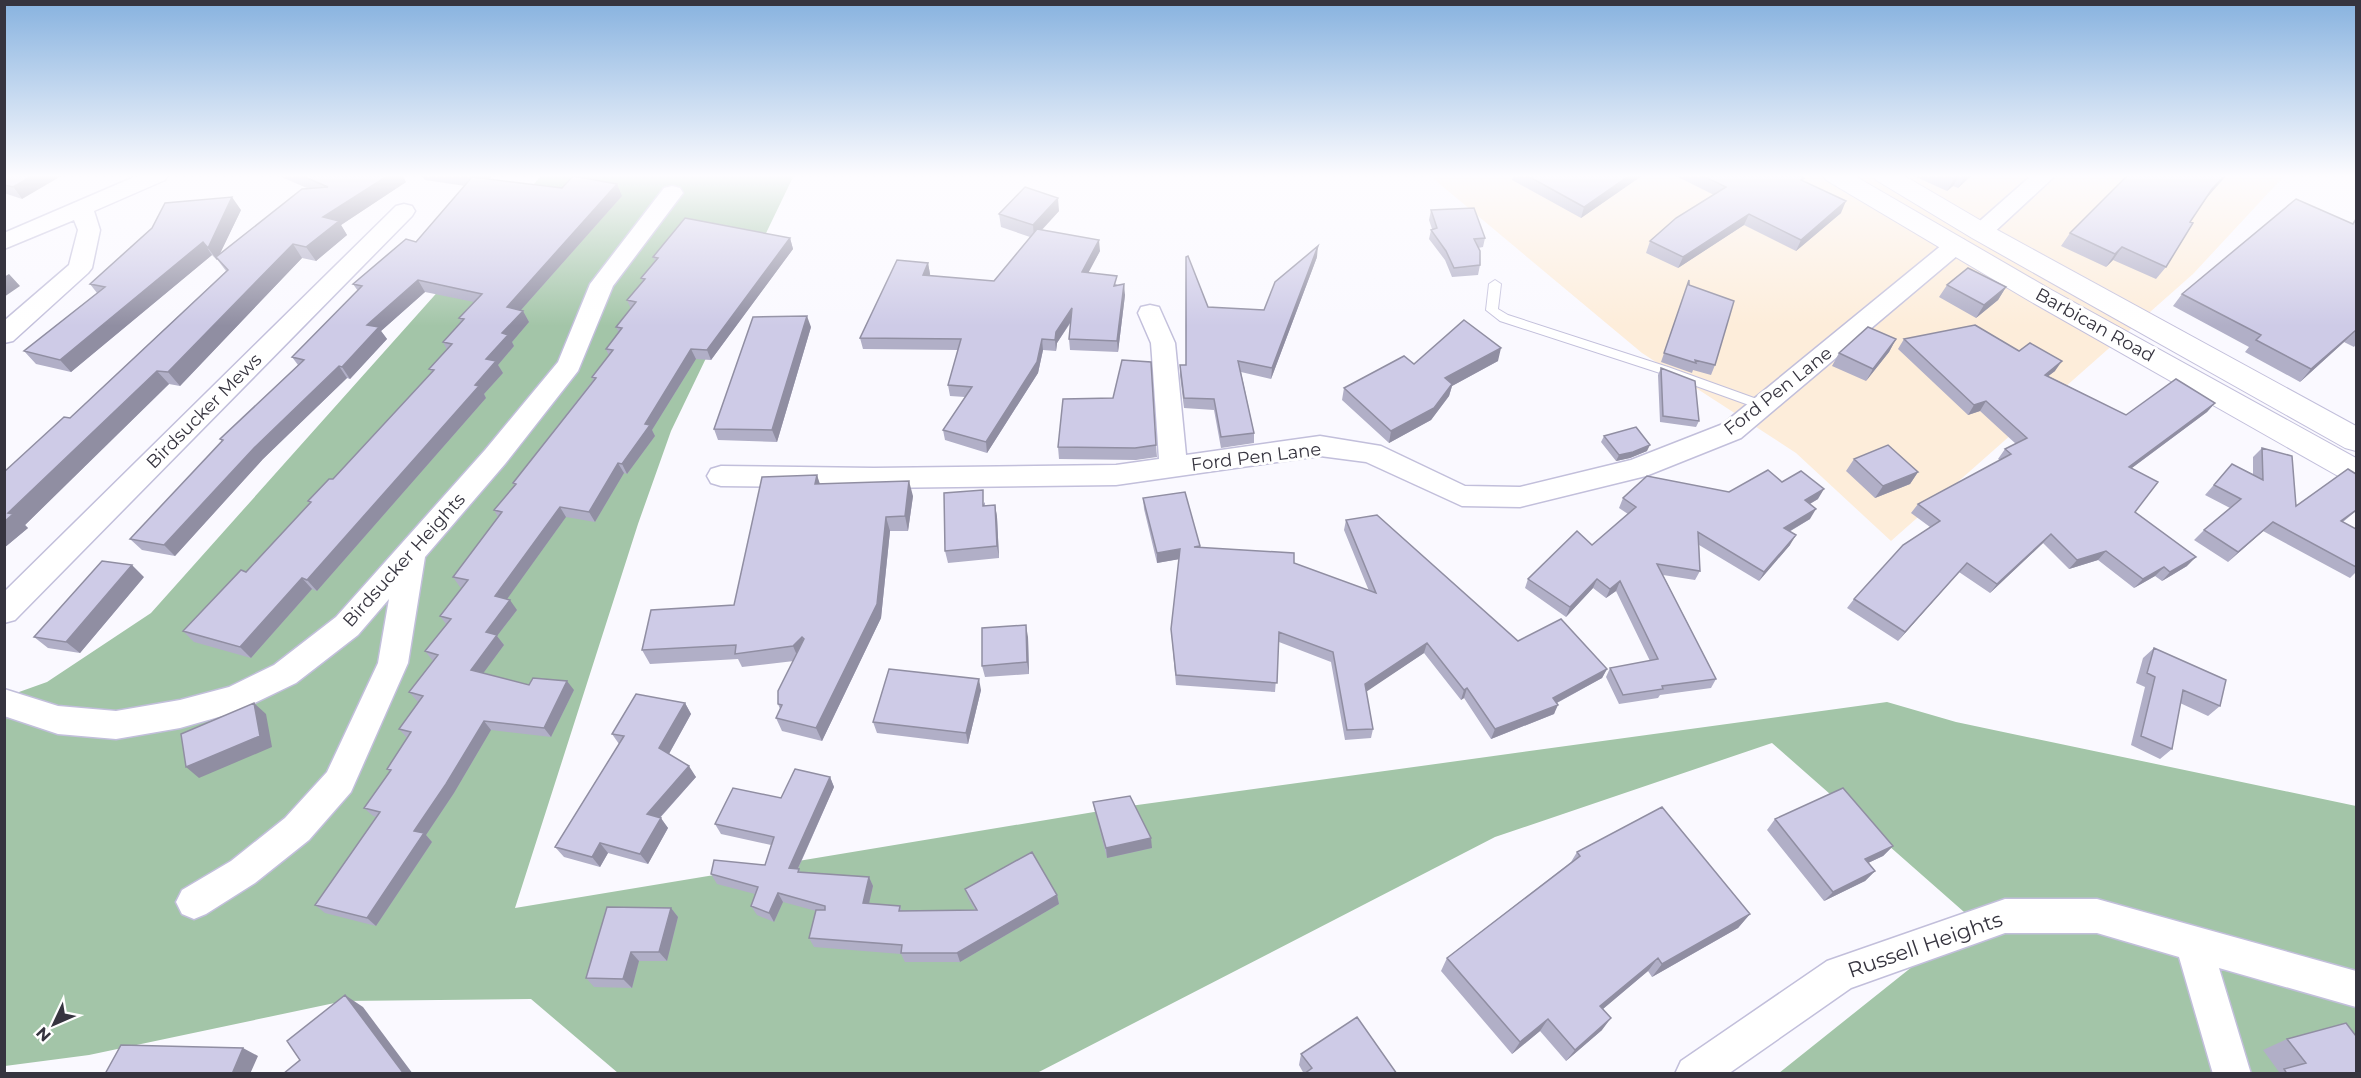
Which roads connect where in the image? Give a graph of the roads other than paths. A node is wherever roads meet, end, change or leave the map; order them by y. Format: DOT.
graph roads {
  1 [pos="42,225"];
  2 [pos="87,225"];
  3 [pos="390,225"];
  4 [pos="647,225"];
  5 [pos="1922,225"];
  6 [pos="1970,225"];
  7 [pos="1989,225"];
  8 [pos="1981,232"];
  9 [pos="4,242"];
  10 [pos="1956,245"];
  11 [pos="1495,284"];
  12 [pos="1150,313"];
  13 [pos="4,335"];
  14 [pos="1764,406"];
  15 [pos="2356,440"];
  16 [pos="1173,467"];
  17 [pos="2356,472"];
  18 [pos="721,476"];
  19 [pos="411,552"];
  20 [pos="4,611"];
  21 [pos="4,702"];
  22 [pos="194,902"];
  23 [pos="2193,943"];
  24 [pos="2356,989"];
  25 [pos="1694,1074"];
  26 [pos="2232,1074"];
  1 -- 9 [label="street"];
  2 -- 13 [label="street"];
  3 -- 20 [label="street, Birdsucker Mews"];
  4 -- 19 [label="street, Birdsucker Heights"];
  5 -- 10 [label="main road, Barbican Road"];
  6 -- 8 [label="main road, Barbican Road"];
  7 -- 8 [label="street"];
  8 -- 15 [label="main road, Barbican Road"];
  10 -- 14 [label="street, Ford Pen Lane"];
  10 -- 17 [label="main road, Barbican Road"];
  11 -- 14 [label="lane"];
  12 -- 16 [label="street"];
  14 -- 16 [label="street, Ford Pen Lane"];
  16 -- 18 [label="street, Ford Pen Lane"];
  19 -- 21 [label="street, Birdsucker Heights"];
  19 -- 22 [label="street"];
  23 -- 24 [label="street, Russell Heights"];
  23 -- 25 [label="street, Russell Heights"];
  23 -- 26 [label="street"];
}
